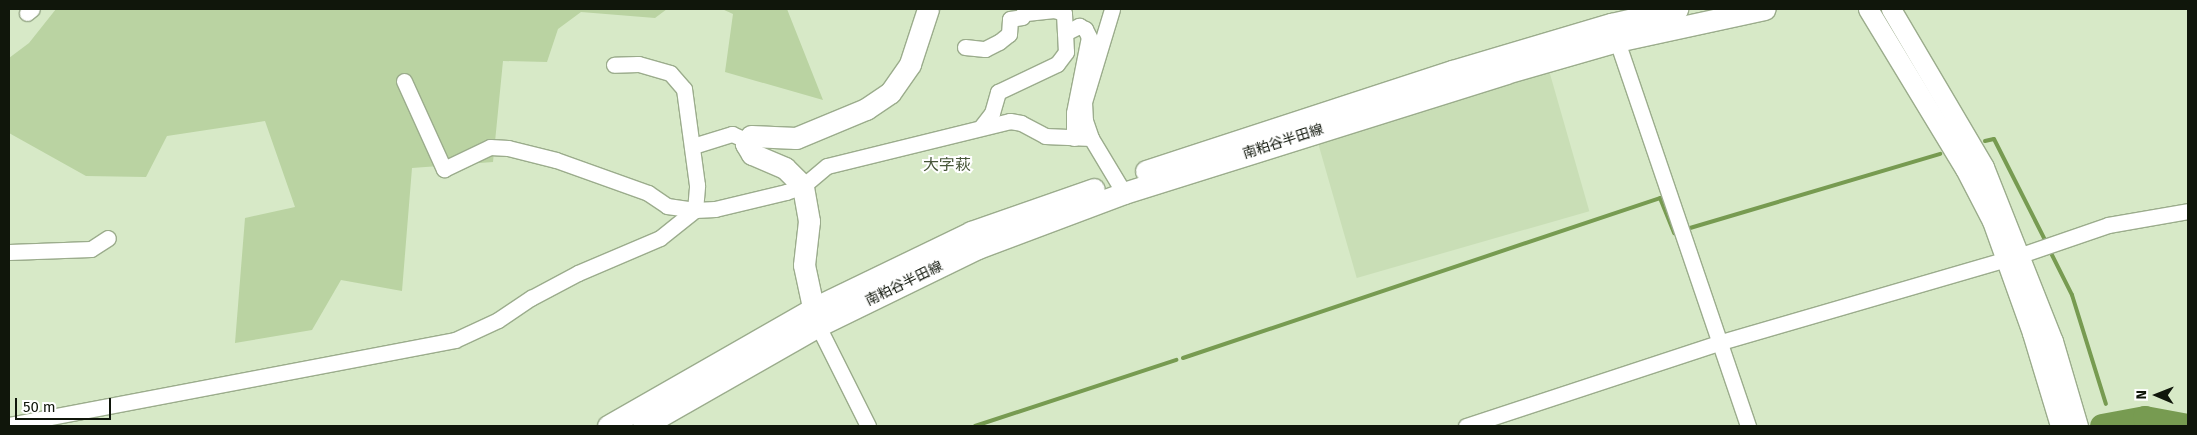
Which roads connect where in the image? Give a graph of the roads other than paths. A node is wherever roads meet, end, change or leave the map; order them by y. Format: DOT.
graph roads {
  1 [pos="928,9"];
  2 [pos="1112,9"];
  3 [pos="1677,9"];
  4 [pos="1765,9"];
  5 [pos="1868,9"];
  6 [pos="1890,9"];
  7 [pos="1025,11"];
  8 [pos="1070,11"];
  9 [pos="1617,24"];
  10 [pos="1065,33"];
  11 [pos="965,47"];
  12 [pos="614,65"];
  13 [pos="404,81"];
  14 [pos="982,127"];
  15 [pos="1074,138"];
  16 [pos="1091,138"];
  17 [pos="748,141"];
  18 [pos="693,146"];
  19 [pos="803,186"];
  20 [pos="1120,187"];
  21 [pos="695,210"];
  22 [pos="2188,211"];
  23 [pos="108,238"];
  24 [pos="9,252"];
  25 [pos="2021,254"];
  26 [pos="815,317"];
  27 [pos="1721,342"];
  28 [pos="2067,421"];
  29 [pos="9,425"];
  30 [pos="608,426"];
  31 [pos="643,426"];
  32 [pos="868,426"];
  33 [pos="1466,426"];
  34 [pos="1748,426"];
  1 -- 17 [label="main road"];
  2 -- 16 [label="street"];
  3 -- 9 [label="main road, 南粕谷半田線"];
  4 -- 9 [label="main road, 南粕谷半田線"];
  5 -- 25 [label="street"];
  6 -- 25 [label="street"];
  7 -- 8 [label="street"];
  7 -- 11 [label="street"];
  8 -- 10 [label="street"];
  9 -- 20 [label="main road, 南粕谷半田線"];
  9 -- 27 [label="street"];
  10 -- 14 [label="street"];
  10 -- 15 [label="street"];
  12 -- 18 [label="street"];
  13 -- 21 [label="street"];
  14 -- 15 [label="street"];
  14 -- 19 [label="street"];
  15 -- 16 [label="street"];
  16 -- 20 [label="street"];
  17 -- 18 [label="street"];
  17 -- 19 [label="main road"];
  18 -- 21 [label="street"];
  19 -- 21 [label="street"];
  19 -- 26 [label="main road"];
  20 -- 26 [label="main road, 南粕谷半田線"];
  21 -- 29 [label="street"];
  22 -- 25 [label="street"];
  23 -- 24 [label="street"];
  25 -- 27 [label="street"];
  25 -- 28 [label="street"];
  26 -- 30 [label="main road, 南粕谷半田線"];
  26 -- 31 [label="main road, 南粕谷半田線"];
  26 -- 32 [label="street"];
  27 -- 33 [label="street"];
  27 -- 34 [label="street"];
}
